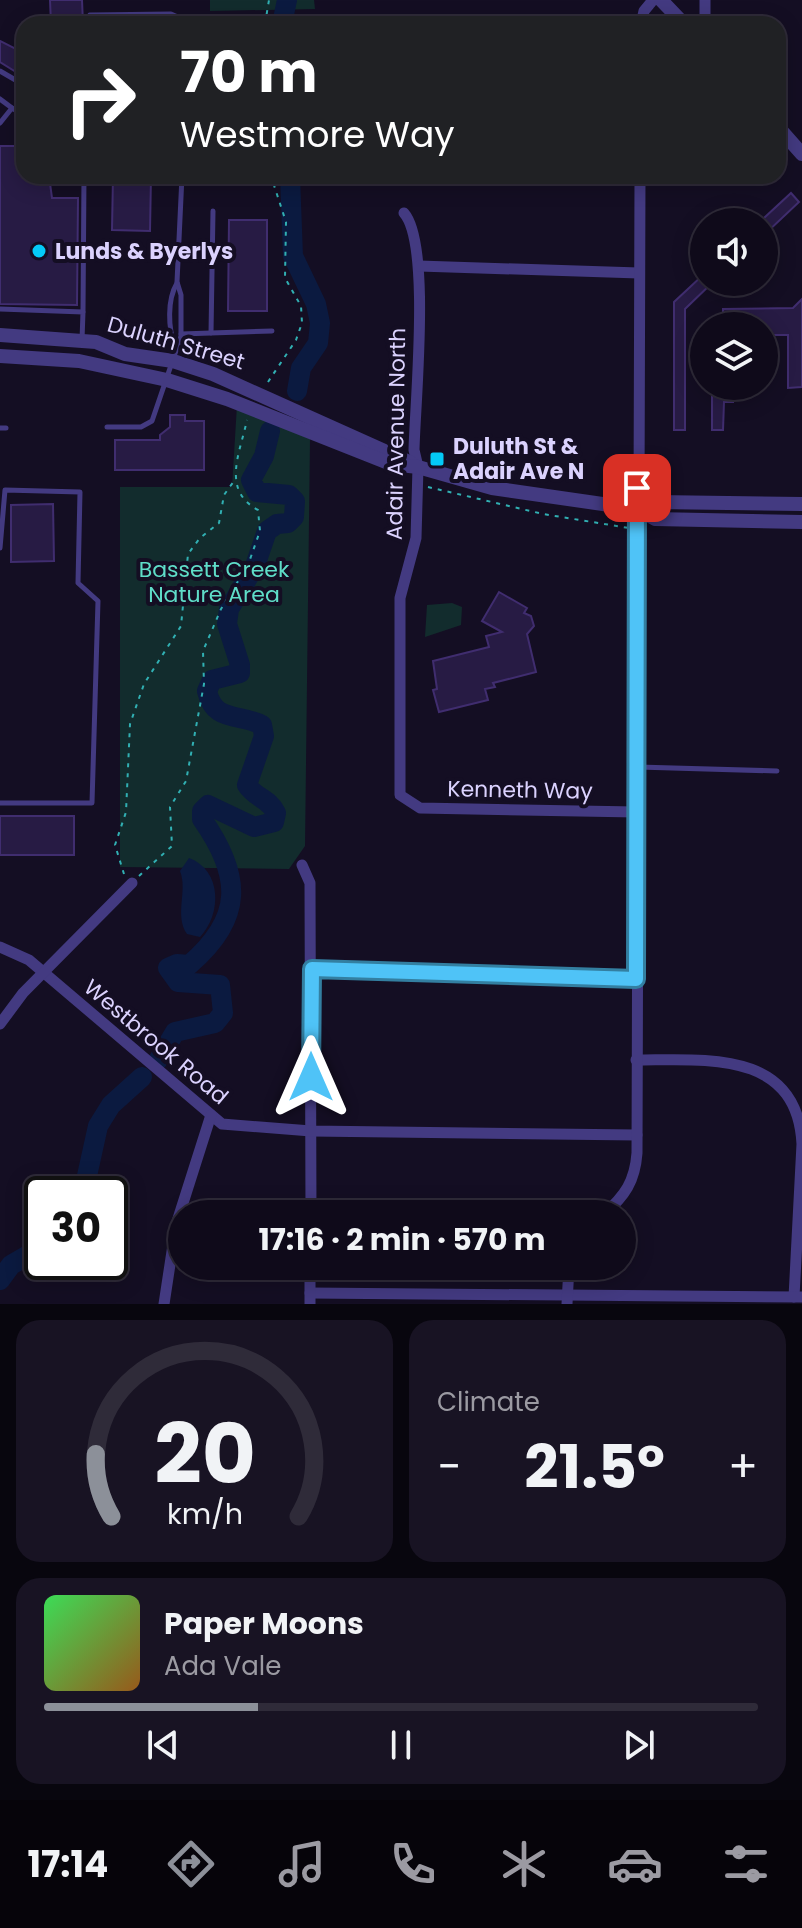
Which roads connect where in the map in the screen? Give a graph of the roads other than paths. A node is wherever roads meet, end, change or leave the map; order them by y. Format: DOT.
graph roads {
  1 [pos="661,0"];
  2 [pos="90,16"];
  3 [pos="176,16"];
  4 [pos="676,16"];
  5 [pos="0,99"];
  6 [pos="12,108"];
  7 [pos="16,111"];
  8 [pos="0,123"];
  9 [pos="786,136"];
  10 [pos="802,154"];
  11 [pos="84,184"];
  12 [pos="182,184"];
  13 [pos="640,184"];
  14 [pos="213,211"];
  15 [pos="404,213"];
  16 [pos="419,266"];
  17 [pos="639,273"];
  18 [pos="177,282"];
  19 [pos="0,309"];
  20 [pos="83,312"];
  21 [pos="272,331"];
  22 [pos="211,333"];
  23 [pos="181,334"];
  24 [pos="0,335"];
  25 [pos="82,341"];
  26 [pos="174,354"];
  27 [pos="0,356"];
  28 [pos="167,380"];
  29 [pos="107,427"];
  30 [pos="418,467"];
  31 [pos="802,504"];
  32 [pos="637,509"];
  33 [pos="802,522"];
  34 [pos="0,548"];
  35 [pos="636,767"];
  36 [pos="777,771"];
  37 [pos="405,800"];
  38 [pos="0,803"];
  39 [pos="636,812"];
  40 [pos="302,865"];
  41 [pos="132,883"];
  42 [pos="0,947"];
  43 [pos="312,969"];
  44 [pos="43,972"];
  45 [pos="636,979"];
  46 [pos="0,1024"];
  47 [pos="636,1060"];
  48 [pos="211,1115"];
  49 [pos="311,1131"];
  50 [pos="637,1135"];
  51 [pos="311,1200"];
  52 [pos="620,1200"];
  53 [pos="568,1280"];
  54 [pos="798,1297"];
  55 [pos="310,1299"];
  56 [pos="567,1300"];
  57 [pos="164,1304"];
  1 -- 4 [label="street"];
  2 -- 3 [label="lane"];
  5 -- 6 [label="lane"];
  6 -- 7 [label="lane"];
  6 -- 8 [label="lane"];
  9 -- 10 [label="street"];
  11 -- 20 [label="lane"];
  12 -- 18 [label="lane"];
  13 -- 17 [label="street"];
  14 -- 22 [label="lane"];
  15 -- 16 [label="street, Adair Avenue North"];
  16 -- 17 [label="street"];
  16 -- 30 [label="street, Adair Avenue North"];
  17 -- 32 [label="street"];
  18 -- 23 [label="lane"];
  18 -- 26 [label="lane"];
  19 -- 20 [label="lane"];
  20 -- 25 [label="lane"];
  21 -- 22 [label="lane"];
  22 -- 23 [label="lane"];
  23 -- 26 [label="lane"];
  24 -- 25 [label="street, Duluth Street"];
  25 -- 26 [label="street, Duluth Street"];
  26 -- 28 [label="lane"];
  26 -- 30 [label="street, Duluth Street"];
  27 -- 28 [label="street, Duluth Street"];
  28 -- 29 [label="lane"];
  28 -- 30 [label="street, Duluth Street"];
  30 -- 32 [label="street, Duluth Street"];
  30 -- 37 [label="street, Adair Avenue North"];
  31 -- 32 [label="street, Duluth Street"];
  32 -- 33 [label="street, Duluth Street"];
  32 -- 35 [label="street"];
  34 -- 38 [label="lane"];
  35 -- 36 [label="lane"];
  35 -- 39 [label="street"];
  37 -- 39 [label="street, Kenneth Way"];
  39 -- 45 [label="street"];
  40 -- 43 [label="street"];
  41 -- 44 [label="street"];
  42 -- 44 [label="street, Westbrook Road"];
  43 -- 45 [label="street"];
  43 -- 49 [label="street"];
  44 -- 46 [label="street"];
  44 -- 48 [label="street, Westbrook Road"];
  45 -- 47 [label="street"];
  47 -- 50 [label="street"];
  47 -- 54 [label="street"];
  48 -- 49 [label="street, Westbrook Road"];
  48 -- 57 [label="street"];
  49 -- 50 [label="street, Westbrook Road"];
  49 -- 51 [label="street"];
  50 -- 52 [label="street"];
  53 -- 56 [label="street"];
  54 -- 56 [label="street"];
  55 -- 56 [label="street"];
}
